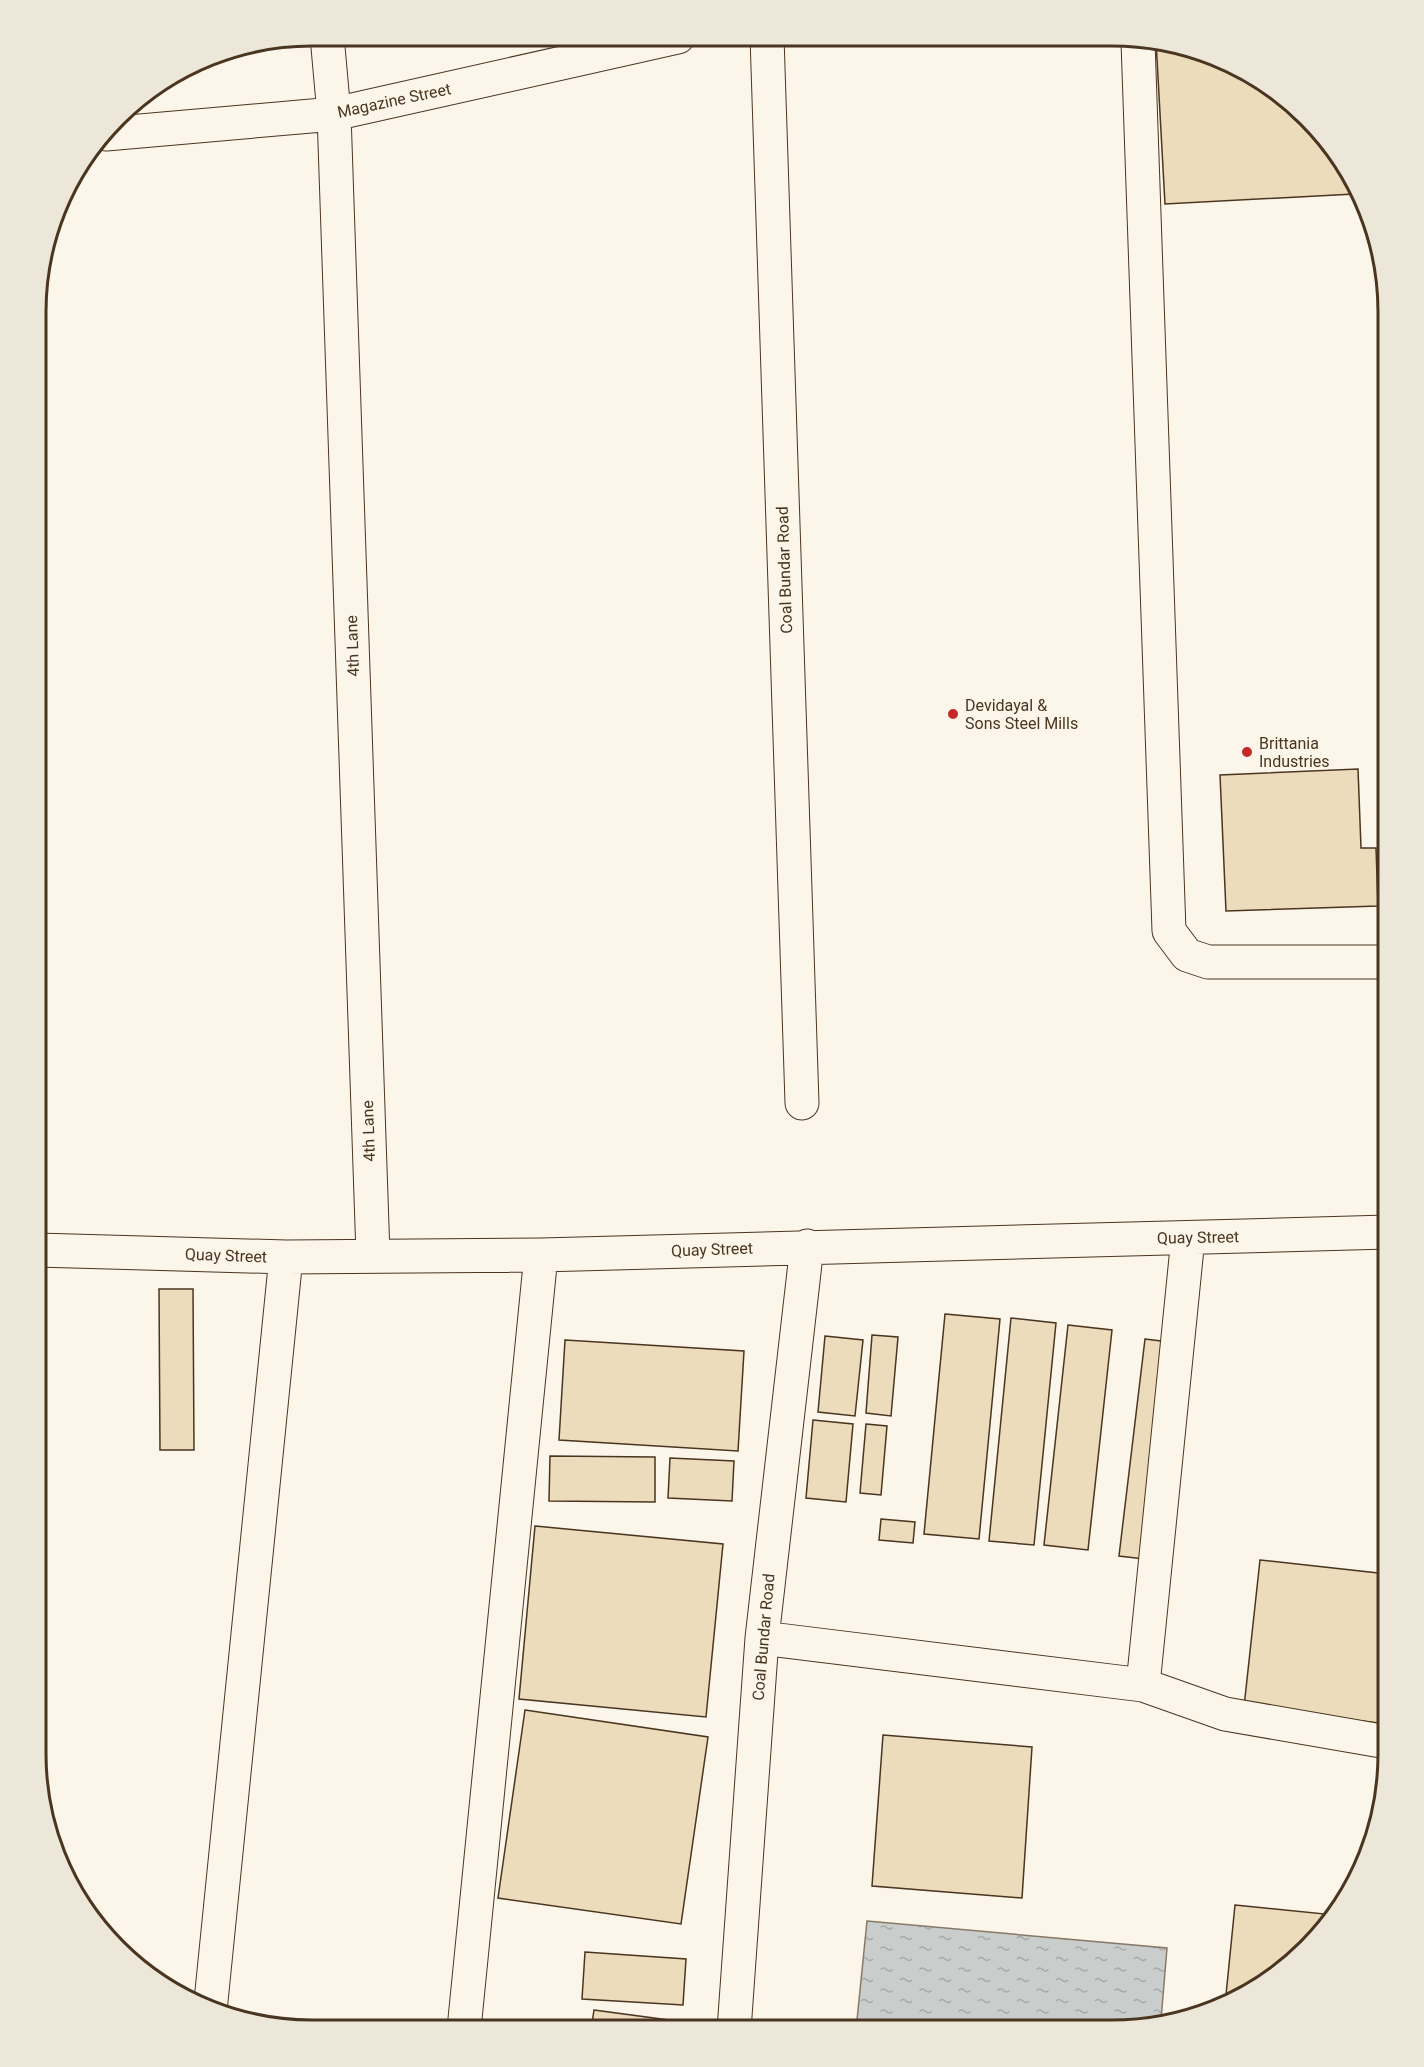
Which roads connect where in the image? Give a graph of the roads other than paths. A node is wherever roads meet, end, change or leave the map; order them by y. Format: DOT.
graph roads {
  1 [pos="328,46"];
  2 [pos="637,46"];
  3 [pos="767,46"];
  4 [pos="1138,48"];
  5 [pos="334,114"];
  6 [pos="116,133"];
  7 [pos="1378,962"];
  8 [pos="802,1103"];
  9 [pos="1378,1232"];
  10 [pos="1188,1238"];
  11 [pos="807,1246"];
  12 [pos="46,1250"];
  13 [pos="373,1255"];
  14 [pos="541,1255"];
  15 [pos="286,1257"];
  16 [pos="762,1638"];
  17 [pos="1143,1685"];
  18 [pos="1378,1740"];
  19 [pos="211,2000"];
  20 [pos="465,2020"];
  21 [pos="735,2020"];
  1 -- 5 [label="street, 4th Lane"];
  2 -- 5 [label="street, Magazine Street"];
  3 -- 8 [label="street, Coal Bundar Road"];
  4 -- 7 [label="street"];
  5 -- 6 [label="street, Magazine Street"];
  5 -- 13 [label="street, 4th Lane"];
  9 -- 10 [label="street, Quay Street"];
  10 -- 11 [label="street, Quay Street"];
  10 -- 17 [label="street"];
  11 -- 14 [label="street, Quay Street"];
  11 -- 16 [label="street, Coal Bundar Road"];
  12 -- 15 [label="street, Quay Street"];
  13 -- 14 [label="street, Quay Street"];
  13 -- 15 [label="street, Quay Street"];
  14 -- 20 [label="street"];
  15 -- 19 [label="street"];
  16 -- 17 [label="street"];
  16 -- 21 [label="street, Coal Bundar Road"];
  17 -- 18 [label="street"];
}
